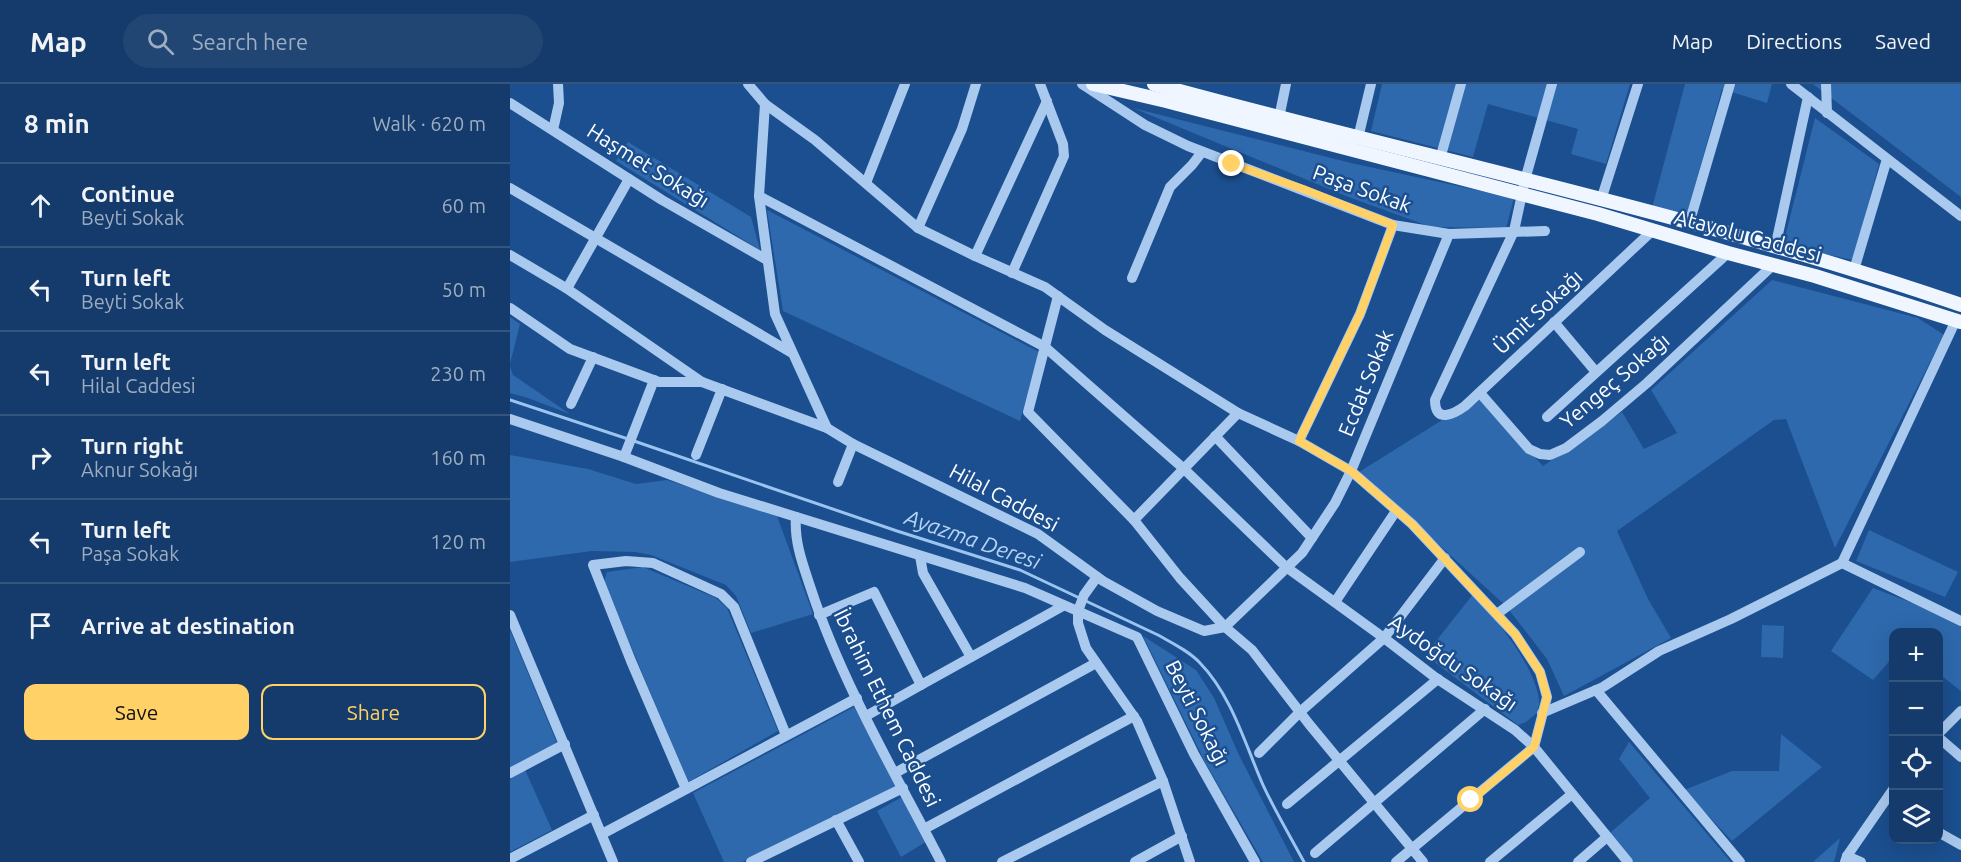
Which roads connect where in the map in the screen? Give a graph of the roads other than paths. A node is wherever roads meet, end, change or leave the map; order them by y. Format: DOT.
graph roads {
  1 [pos="558,84"];
  2 [pos="748,84"];
  3 [pos="905,84"];
  4 [pos="976,84"];
  5 [pos="1040,84"];
  6 [pos="1082,84"];
  7 [pos="1093,84"];
  8 [pos="1154,84"];
  9 [pos="1286,84"];
  10 [pos="1371,84"];
  11 [pos="1461,84"];
  12 [pos="1552,84"];
  13 [pos="1638,84"];
  14 [pos="1730,84"];
  15 [pos="1791,84"];
  16 [pos="1826,84"];
  17 [pos="1190,89"];
  18 [pos="1808,97"];
  19 [pos="1047,101"];
  20 [pos="510,103"];
  21 [pos="765,105"];
  22 [pos="1827,113"];
  23 [pos="1279,118"];
  24 [pos="553,130"];
  25 [pos="1358,138"];
  26 [pos="1202,152"];
  27 [pos="1440,159"];
  28 [pos="1887,159"];
  29 [pos="629,179"];
  30 [pos="1525,180"];
  31 [pos="866,183"];
  32 [pos="510,188"];
  33 [pos="1522,194"];
  34 [pos="759,196"];
  35 [pos="1601,200"];
  36 [pos="1961,216"];
  37 [pos="1689,224"];
  38 [pos="1393,225"];
  39 [pos="918,228"];
  40 [pos="1514,231"];
  41 [pos="1545,231"];
  42 [pos="1652,231"];
  43 [pos="1449,234"];
  44 [pos="597,239"];
  45 [pos="1775,248"];
  46 [pos="1728,253"];
  47 [pos="510,255"];
  48 [pos="975,256"];
  49 [pos="767,260"];
  50 [pos="1773,265"];
  51 [pos="1854,270"];
  52 [pos="1012,273"];
  53 [pos="1132,278"];
  54 [pos="566,288"];
  55 [pos="1058,296"];
  56 [pos="1961,305"];
  57 [pos="510,308"];
  58 [pos="1958,321"];
  59 [pos="1554,322"];
  60 [pos="1045,347"];
  61 [pos="792,353"];
  62 [pos="593,357"];
  63 [pos="1596,372"];
  64 [pos="654,380"];
  65 [pos="702,382"];
  66 [pos="722,389"];
  67 [pos="1480,393"];
  68 [pos="572,404"];
  69 [pos="1238,413"];
  70 [pos="1547,417"];
  71 [pos="510,419"];
  72 [pos="828,428"];
  73 [pos="1215,436"];
  74 [pos="1299,441"];
  75 [pos="853,444"];
  76 [pos="626,452"];
  77 [pos="696,455"];
  78 [pos="1183,468"];
  79 [pos="1351,471"];
  80 [pos="837,482"];
  81 [pos="1396,511"];
  82 [pos="796,518"];
  83 [pos="1134,520"];
  84 [pos="1312,538"];
  85 [pos="1580,552"];
  86 [pos="920,556"];
  87 [pos="1445,558"];
  88 [pos="1842,563"];
  89 [pos="1286,567"];
  90 [pos="1097,577"];
  91 [pos="1335,602"];
  92 [pos="1081,604"];
  93 [pos="1063,606"];
  94 [pos="1497,614"];
  95 [pos="510,615"];
  96 [pos="819,615"];
  97 [pos="1961,621"];
  98 [pos="1225,627"];
  99 [pos="1384,638"];
  100 [pos="971,657"];
  101 [pos="1096,663"];
  102 [pos="1438,679"];
  103 [pos="921,685"];
  104 [pos="1596,690"];
  105 [pos="857,698"];
  106 [pos="1485,709"];
  107 [pos="1961,711"];
  108 [pos="1300,712"];
  109 [pos="1542,713"];
  110 [pos="866,716"];
  111 [pos="1134,716"];
  112 [pos="1943,731"];
  113 [pos="786,735"];
  114 [pos="1943,741"];
  115 [pos="565,744"];
  116 [pos="1534,747"];
  117 [pos="1259,753"];
  118 [pos="1961,757"];
  119 [pos="1339,761"];
  120 [pos="510,772"];
  121 [pos="895,773"];
  122 [pos="1163,781"];
  123 [pos="903,788"];
  124 [pos="687,789"];
  125 [pos="1572,794"];
  126 [pos="1889,802"];
  127 [pos="1374,803"];
  128 [pos="1287,804"];
  129 [pos="594,815"];
  130 [pos="836,820"];
  131 [pos="924,829"];
  132 [pos="602,834"];
  133 [pos="1943,835"];
  134 [pos="1182,836"];
  135 [pos="1607,837"];
  136 [pos="1961,845"];
  137 [pos="1411,848"];
  138 [pos="1315,853"];
  139 [pos="510,859"];
  140 [pos="1846,859"];
  141 [pos="613,862"];
  142 [pos="751,862"];
  143 [pos="860,862"];
  144 [pos="941,862"];
  145 [pos="1002,862"];
  146 [pos="1135,862"];
  147 [pos="1190,862"];
  148 [pos="1255,862"];
  149 [pos="1396,862"];
  150 [pos="1422,862"];
  151 [pos="1490,862"];
  152 [pos="1578,862"];
  153 [pos="1628,862"];
  154 [pos="1740,862"];
  155 [pos="1861,862"];
  1 -- 24 [label="street"];
  2 -- 21 [label="street"];
  3 -- 31 [label="street"];
  4 -- 39 [label="street"];
  5 -- 19 [label="street"];
  6 -- 26 [label="street, Paşa Sokak"];
  7 -- 33 [label="main road, Atayolu Caddesi"];
  8 -- 17 [label="main road, Atayolu Caddesi"];
  9 -- 23 [label="street"];
  10 -- 25 [label="street"];
  11 -- 27 [label="street"];
  12 -- 30 [label="street"];
  13 -- 35 [label="street"];
  14 -- 37 [label="street"];
  15 -- 18 [label="street"];
  16 -- 22 [label="street"];
  17 -- 23 [label="main road, Atayolu Caddesi"];
  18 -- 22 [label="street"];
  18 -- 45 [label="street"];
  19 -- 48 [label="street"];
  19 -- 52 [label="street"];
  20 -- 24 [label="street, Haşmet Sokağı"];
  21 -- 31 [label="street"];
  21 -- 34 [label="street"];
  22 -- 28 [label="street"];
  23 -- 25 [label="main road, Atayolu Caddesi"];
  24 -- 29 [label="street, Haşmet Sokağı"];
  25 -- 27 [label="main road, Atayolu Caddesi"];
  26 -- 38 [label="street, Paşa Sokak"];
  26 -- 53 [label="street"];
  27 -- 30 [label="main road, Atayolu Caddesi"];
  28 -- 36 [label="street"];
  28 -- 51 [label="street"];
  29 -- 44 [label="street"];
  29 -- 49 [label="street, Haşmet Sokağı"];
  30 -- 33 [label="street"];
  30 -- 35 [label="main road, Atayolu Caddesi"];
  31 -- 39 [label="street"];
  32 -- 44 [label="street"];
  33 -- 40 [label="street"];
  33 -- 42 [label="main road, Atayolu Caddesi"];
  34 -- 49 [label="street"];
  34 -- 60 [label="street, Aydoğdu Sokağı"];
  35 -- 37 [label="main road, Atayolu Caddesi"];
  37 -- 45 [label="main road, Atayolu Caddesi"];
  38 -- 43 [label="street, Paşa Sokak"];
  38 -- 74 [label="street"];
  39 -- 48 [label="street"];
  40 -- 41 [label="street, Paşa Sokak"];
  40 -- 43 [label="street, Paşa Sokak"];
  40 -- 67 [label="street, Ümit Sokağı"];
  42 -- 46 [label="main road, Atayolu Caddesi"];
  42 -- 59 [label="street, Ümit Sokağı"];
  43 -- 79 [label="street, Ecdat Sokak"];
  44 -- 54 [label="street"];
  44 -- 61 [label="street"];
  45 -- 51 [label="main road, Atayolu Caddesi"];
  46 -- 50 [label="main road, Atayolu Caddesi"];
  46 -- 63 [label="street"];
  47 -- 54 [label="street"];
  48 -- 52 [label="street"];
  49 -- 61 [label="street"];
  50 -- 58 [label="main road, Atayolu Caddesi"];
  50 -- 67 [label="street, Yengeç Sokağı"];
  51 -- 56 [label="main road, Atayolu Caddesi"];
  52 -- 55 [label="street"];
  54 -- 65 [label="street"];
  55 -- 60 [label="street"];
  55 -- 69 [label="street"];
  57 -- 62 [label="street, Hilal Caddesi"];
  58 -- 88 [label="street"];
  59 -- 63 [label="street"];
  59 -- 67 [label="street, Ümit Sokağı"];
  60 -- 78 [label="street, Aydoğdu Sokağı"];
  60 -- 83 [label="street"];
  61 -- 72 [label="street"];
  62 -- 64 [label="street, Hilal Caddesi"];
  62 -- 68 [label="street"];
  63 -- 70 [label="street"];
  64 -- 65 [label="street, Hilal Caddesi"];
  64 -- 76 [label="street"];
  65 -- 66 [label="street, Hilal Caddesi"];
  66 -- 72 [label="street, Hilal Caddesi"];
  66 -- 77 [label="street"];
  69 -- 73 [label="street"];
  69 -- 74 [label="street"];
  71 -- 76 [label="street, Beyti Sokağı"];
  72 -- 75 [label="street, Hilal Caddesi"];
  73 -- 78 [label="street"];
  73 -- 84 [label="street"];
  74 -- 79 [label="street"];
  75 -- 80 [label="street"];
  75 -- 90 [label="street, Hilal Caddesi"];
  76 -- 82 [label="street, Beyti Sokağı"];
  78 -- 83 [label="street"];
  78 -- 89 [label="street, Aydoğdu Sokağı"];
  79 -- 81 [label="street"];
  79 -- 84 [label="street, Ecdat Sokak"];
  81 -- 87 [label="street"];
  81 -- 91 [label="street"];
  82 -- 86 [label="street, Beyti Sokağı"];
  82 -- 96 [label="street, İbrahim Ethem Caddesi"];
  83 -- 98 [label="street"];
  84 -- 89 [label="street, Ecdat Sokak"];
  85 -- 94 [label="street"];
  86 -- 93 [label="street, Beyti Sokağı"];
  86 -- 100 [label="street"];
  87 -- 94 [label="street"];
  87 -- 99 [label="street"];
  88 -- 97 [label="street"];
  88 -- 104 [label="street"];
  89 -- 91 [label="street, Aydoğdu Sokağı"];
  89 -- 98 [label="street, Ecdat Sokak"];
  90 -- 92 [label="street"];
  90 -- 98 [label="street, Hilal Caddesi"];
  91 -- 99 [label="street, Aydoğdu Sokağı"];
  92 -- 93 [label="street, Beyti Sokağı"];
  92 -- 101 [label="street"];
  92 -- 148 [label="street, Beyti Sokağı"];
  93 -- 100 [label="street"];
  94 -- 109 [label="street"];
  95 -- 115 [label="street"];
  96 -- 103 [label="street"];
  96 -- 105 [label="street, İbrahim Ethem Caddesi"];
  98 -- 108 [label="street"];
  99 -- 102 [label="street, Aydoğdu Sokağı"];
  99 -- 108 [label="street"];
  100 -- 103 [label="street"];
  101 -- 111 [label="street"];
  101 -- 121 [label="street"];
  102 -- 106 [label="street, Aydoğdu Sokağı"];
  102 -- 119 [label="street"];
  103 -- 110 [label="street"];
  104 -- 109 [label="street"];
  104 -- 154 [label="street"];
  105 -- 110 [label="street, İbrahim Ethem Caddesi"];
  105 -- 113 [label="street"];
  106 -- 116 [label="street, Aydoğdu Sokağı"];
  106 -- 127 [label="street"];
  107 -- 112 [label="street"];
  108 -- 117 [label="street"];
  108 -- 119 [label="street"];
  109 -- 116 [label="street"];
  110 -- 121 [label="street, İbrahim Ethem Caddesi"];
  111 -- 122 [label="street"];
  111 -- 131 [label="street"];
  113 -- 124 [label="street"];
  113 -- 124 [label="street"];
  114 -- 118 [label="street"];
  115 -- 120 [label="street"];
  115 -- 129 [label="street"];
  116 -- 125 [label="street, Aydoğdu Sokağı"];
  116 -- 137 [label="street"];
  119 -- 127 [label="street"];
  119 -- 128 [label="street"];
  121 -- 123 [label="street, İbrahim Ethem Caddesi"];
  122 -- 134 [label="street"];
  122 -- 145 [label="street"];
  123 -- 130 [label="street"];
  123 -- 131 [label="street, İbrahim Ethem Caddesi"];
  124 -- 132 [label="street"];
  125 -- 135 [label="street, Aydoğdu Sokağı"];
  125 -- 151 [label="street"];
  126 -- 140 [label="street"];
  127 -- 137 [label="street"];
  127 -- 138 [label="street"];
  129 -- 132 [label="street"];
  129 -- 139 [label="street"];
  130 -- 142 [label="street"];
  130 -- 143 [label="street"];
  131 -- 144 [label="street, İbrahim Ethem Caddesi"];
  132 -- 141 [label="street"];
  133 -- 136 [label="street"];
  134 -- 146 [label="street"];
  134 -- 147 [label="street"];
  135 -- 152 [label="street"];
  135 -- 153 [label="street, Aydoğdu Sokağı"];
  137 -- 149 [label="street"];
  137 -- 150 [label="street"];
  140 -- 155 [label="street"];
}
